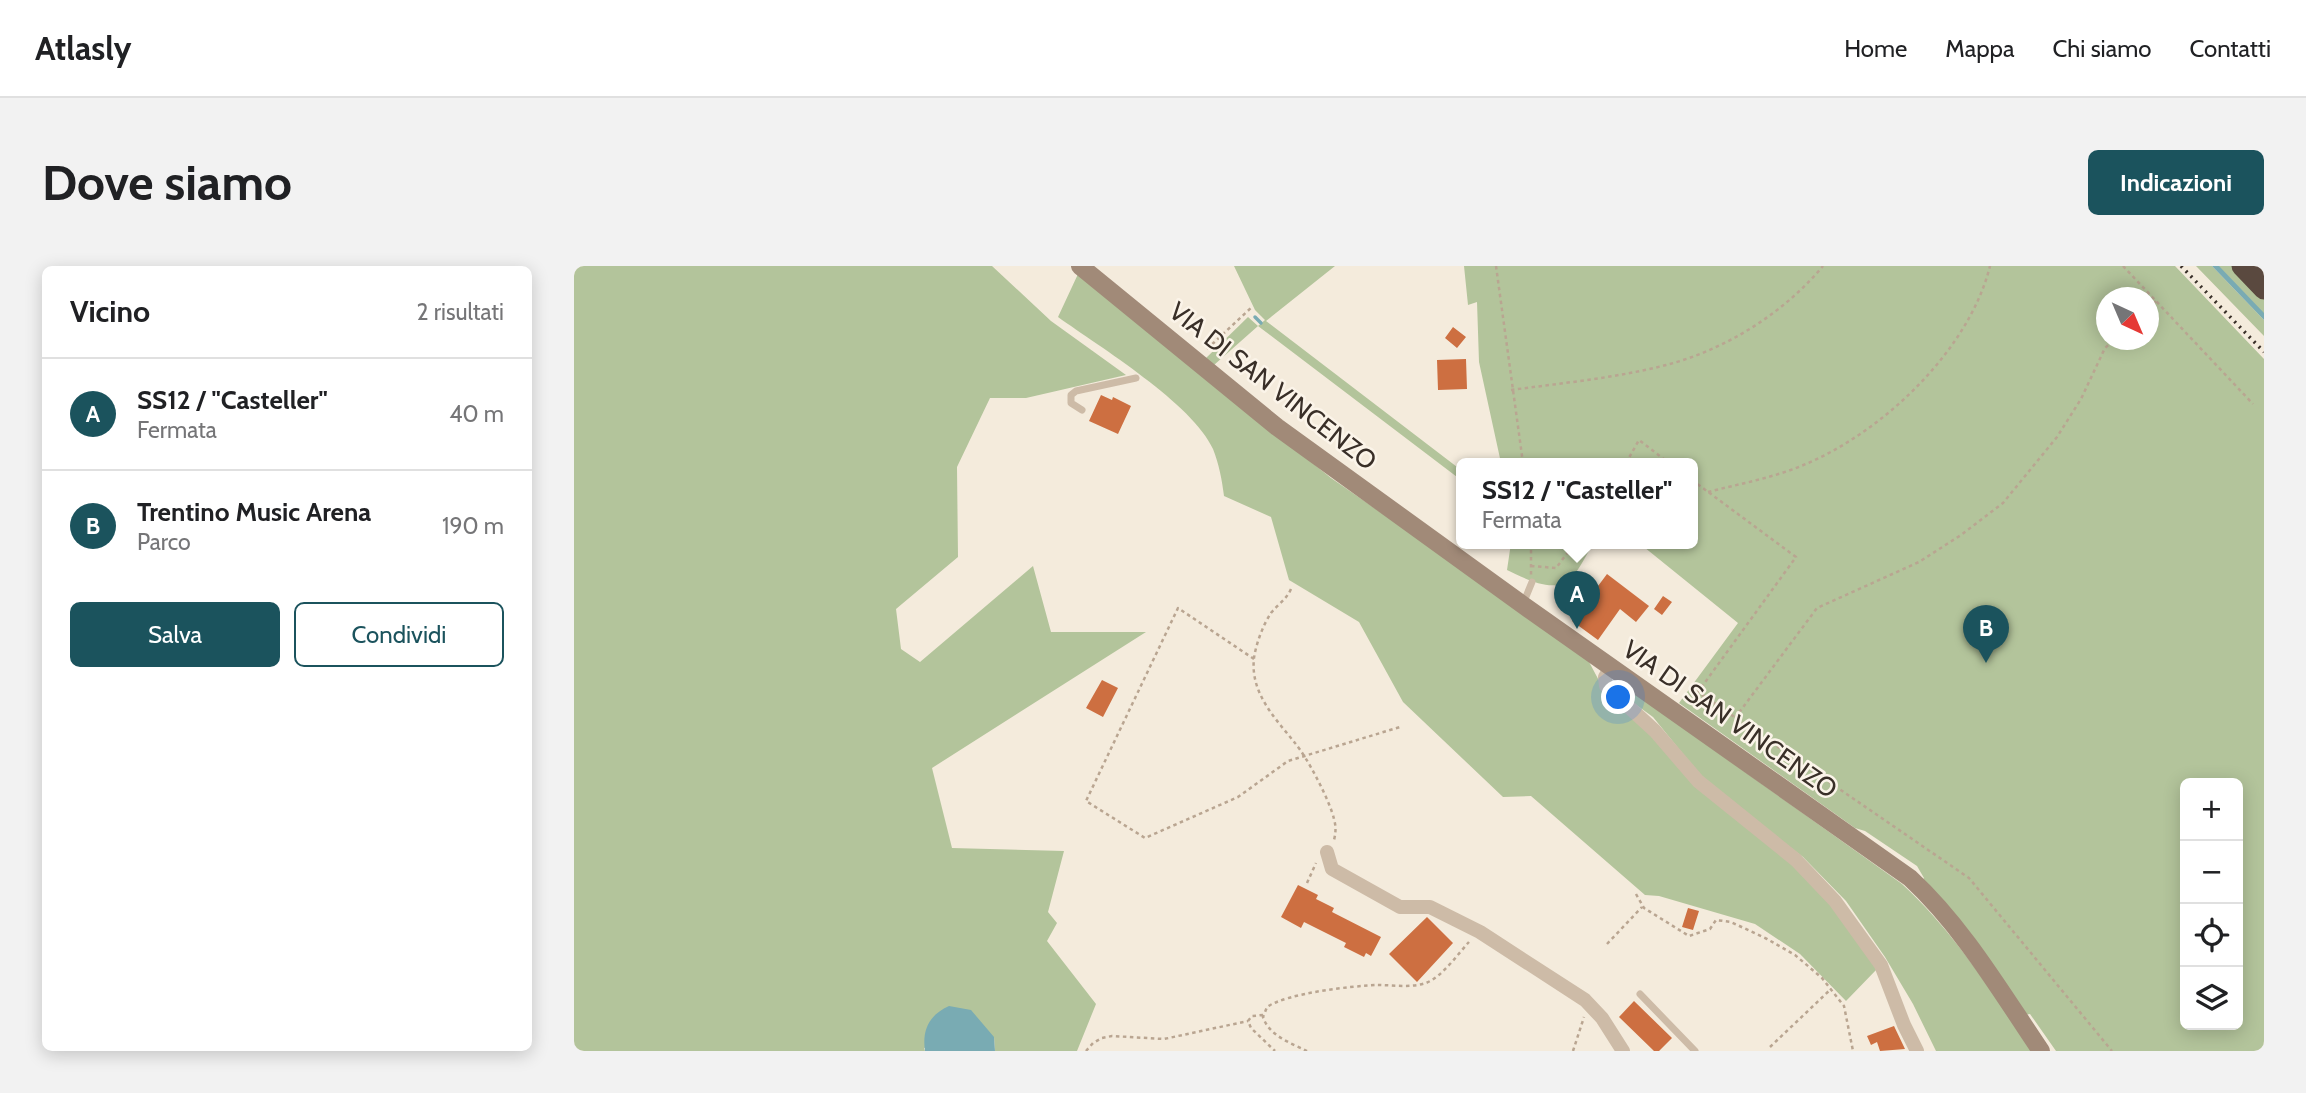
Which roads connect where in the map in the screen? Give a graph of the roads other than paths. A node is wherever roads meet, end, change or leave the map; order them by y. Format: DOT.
graph roads {
  1 [pos="1080,266"];
  2 [pos="2242,266"];
  3 [pos="2264,289"];
  4 [pos="1136,378"];
  5 [pos="1082,410"];
  6 [pos="1532,582"];
  7 [pos="1523,605"];
  8 [pos="1611,667"];
  9 [pos="1327,852"];
  10 [pos="1640,994"];
  11 [pos="1623,1051"];
  12 [pos="1695,1051"];
  13 [pos="1917,1051"];
  14 [pos="2041,1051"];
  1 -- 7 [label="main road, VIA DI SAN VINCENZO"];
  2 -- 3 [label="highway"];
  4 -- 5 [label="lane"];
  6 -- 7 [label="lane"];
  7 -- 8 [label="main road, VIA DI SAN VINCENZO"];
  8 -- 13 [label="street"];
  8 -- 14 [label="main road, VIA DI SAN VINCENZO"];
  9 -- 11 [label="street"];
  10 -- 12 [label="lane"];
}
